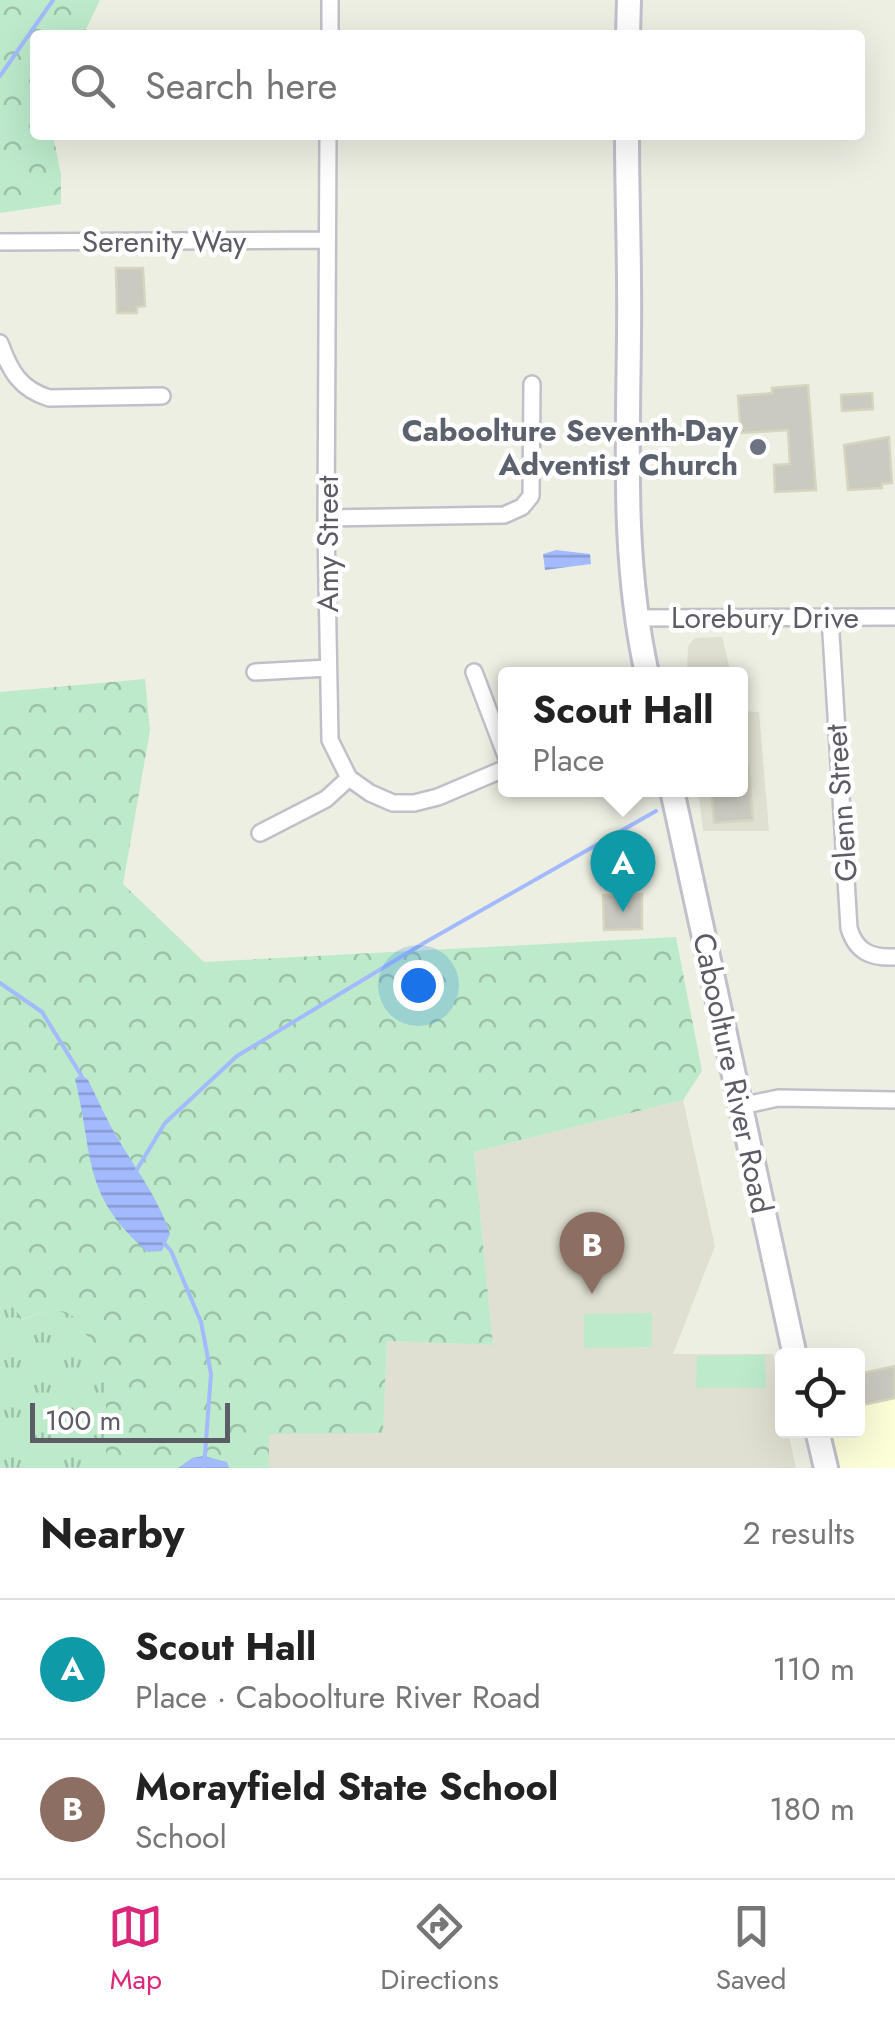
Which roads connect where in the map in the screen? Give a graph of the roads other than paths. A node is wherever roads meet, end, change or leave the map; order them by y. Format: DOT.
graph roads {
  1 [pos="330,0"];
  2 [pos="628,0"];
  3 [pos="330,30"];
  4 [pos="628,30"];
  5 [pos="328,140"];
  6 [pos="628,140"];
  7 [pos="327,240"];
  8 [pos="0,242"];
  9 [pos="0,343"];
  10 [pos="532,384"];
  11 [pos="162,396"];
  12 [pos="326,518"];
  13 [pos="830,617"];
  14 [pos="895,617"];
  15 [pos="634,618"];
  16 [pos="645,667"];
  17 [pos="328,668"];
  18 [pos="256,672"];
  19 [pos="474,672"];
  20 [pos="498,735"];
  21 [pos="498,771"];
  22 [pos="349,778"];
  23 [pos="674,797"];
  24 [pos="260,833"];
  25 [pos="895,957"];
  26 [pos="895,1100"];
  27 [pos="741,1106"];
  28 [pos="793,1348"];
  29 [pos="806,1438"];
  30 [pos="819,1438"];
  31 [pos="812,1468"];
  32 [pos="826,1468"];
  1 -- 3 [label="street"];
  2 -- 4 [label="main road"];
  5 -- 7 [label="street, Amy Street"];
  6 -- 15 [label="main road"];
  7 -- 8 [label="street, Serenity Way"];
  7 -- 12 [label="street, Amy Street"];
  9 -- 11 [label="street"];
  10 -- 12 [label="street"];
  12 -- 17 [label="street, Amy Street"];
  13 -- 14 [label="street, Lorebury Drive"];
  13 -- 15 [label="street, Lorebury Drive"];
  13 -- 25 [label="street, Glenn Street"];
  15 -- 16 [label="main road"];
  17 -- 18 [label="street"];
  17 -- 22 [label="street, Amy Street"];
  19 -- 20 [label="street"];
  21 -- 22 [label="street"];
  22 -- 24 [label="street"];
  23 -- 27 [label="main road, Caboolture River Road"];
  26 -- 27 [label="street"];
  27 -- 28 [label="main road, Caboolture River Road"];
  29 -- 31 [label="main road"];
  30 -- 32 [label="main road"];
}
